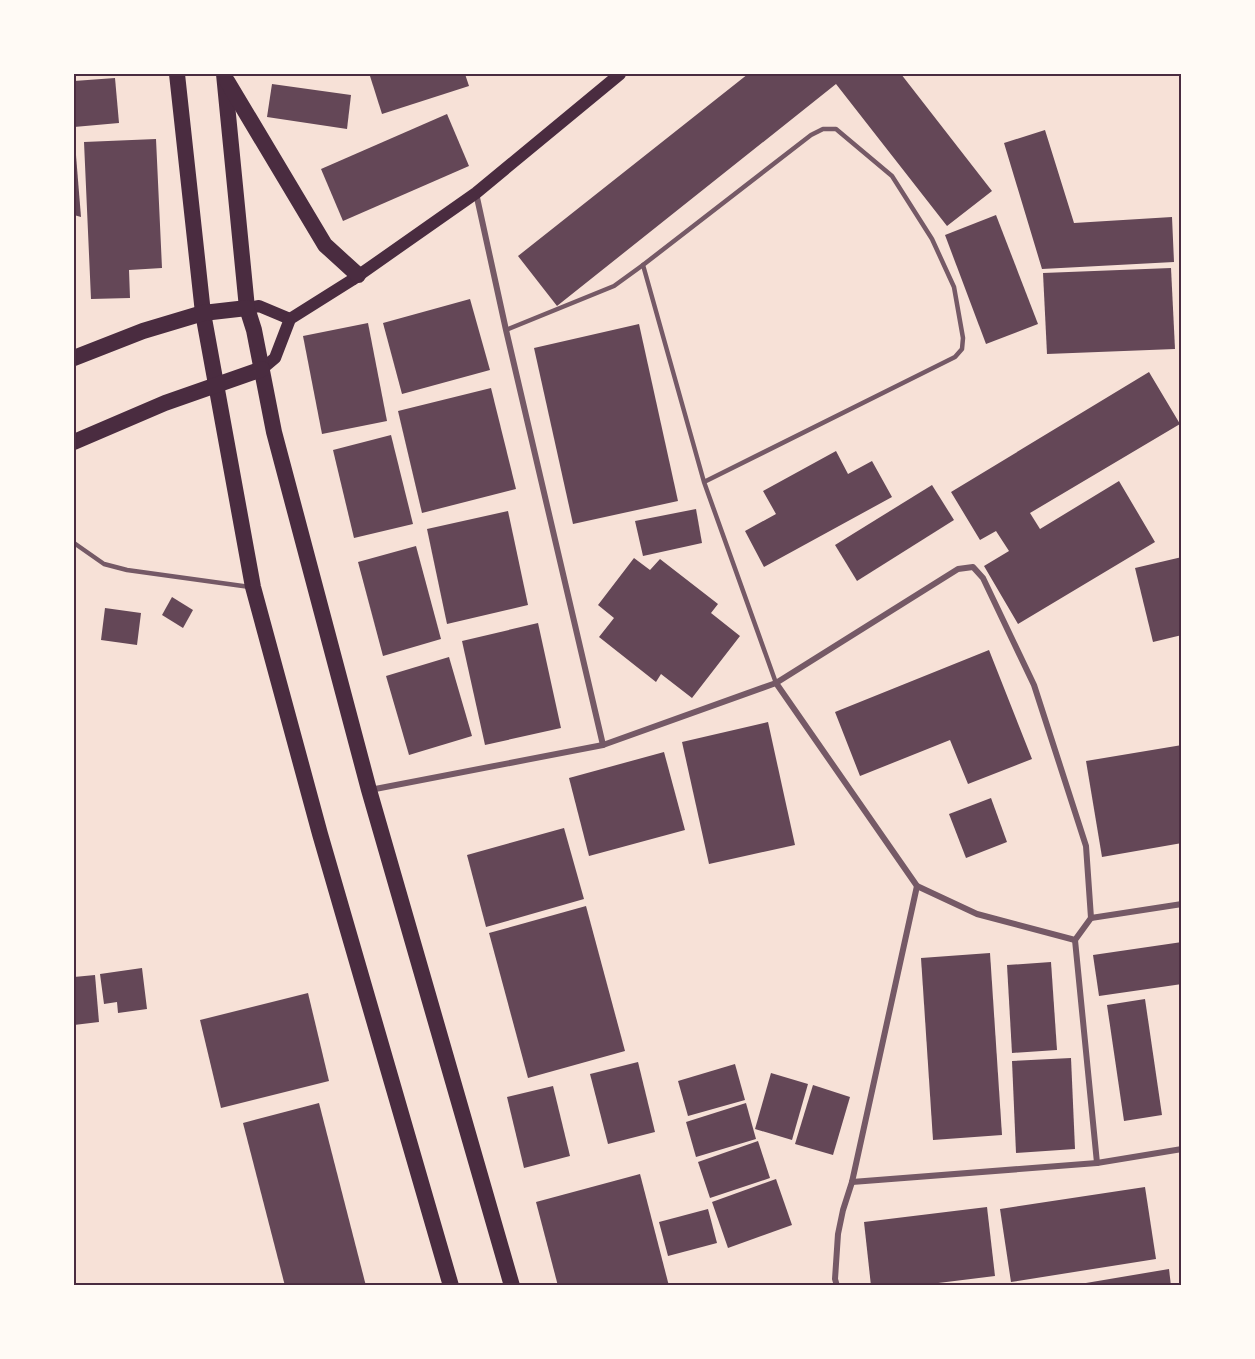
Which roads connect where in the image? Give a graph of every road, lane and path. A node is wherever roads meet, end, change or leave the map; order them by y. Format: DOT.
graph roads {
  1 [pos="177,74"];
  2 [pos="224,74"];
  3 [pos="620,74"];
  4 [pos="476,193"];
  5 [pos="643,265"];
  6 [pos="358,275"];
  7 [pos="247,308"];
  8 [pos="203,314"];
  9 [pos="290,319"];
  10 [pos="506,330"];
  11 [pos="74,358"];
  12 [pos="262,369"];
  13 [pos="217,385"];
  14 [pos="74,442"];
  15 [pos="704,482"];
  16 [pos="74,543"];
  17 [pos="253,587"];
  18 [pos="776,683"];
  19 [pos="603,745"];
  20 [pos="369,790"];
  21 [pos="917,886"];
  22 [pos="1182,904"];
  23 [pos="1091,918"];
  24 [pos="1076,940"];
  25 [pos="1182,1149"];
  26 [pos="1097,1163"];
  27 [pos="852,1182"];
  28 [pos="451,1286"];
  29 [pos="512,1286"];
  30 [pos="837,1286"];
  1 -- 8 [label="highway"];
  2 -- 6 [label="highway"];
  2 -- 7 [label="highway"];
  3 -- 4 [label="main road"];
  4 -- 6 [label="main road"];
  4 -- 10 [label="street"];
  5 -- 10 [label="lane"];
  5 -- 15 [label="lane"];
  5 -- 15 [label="lane"];
  6 -- 9 [label="main road"];
  7 -- 8 [label="highway"];
  7 -- 9 [label="main road"];
  7 -- 12 [label="highway"];
  8 -- 11 [label="highway"];
  8 -- 13 [label="highway"];
  9 -- 12 [label="main road"];
  10 -- 19 [label="street"];
  12 -- 13 [label="highway"];
  12 -- 20 [label="highway"];
  13 -- 14 [label="highway"];
  13 -- 17 [label="highway"];
  15 -- 18 [label="lane"];
  16 -- 17 [label="lane"];
  17 -- 28 [label="highway"];
  18 -- 19 [label="street"];
  18 -- 21 [label="street"];
  18 -- 23 [label="street"];
  19 -- 20 [label="street"];
  20 -- 29 [label="highway"];
  21 -- 24 [label="street"];
  21 -- 27 [label="street"];
  22 -- 23 [label="street"];
  23 -- 24 [label="street"];
  24 -- 26 [label="street"];
  25 -- 26 [label="street"];
  26 -- 27 [label="street"];
  27 -- 30 [label="street"];
}
